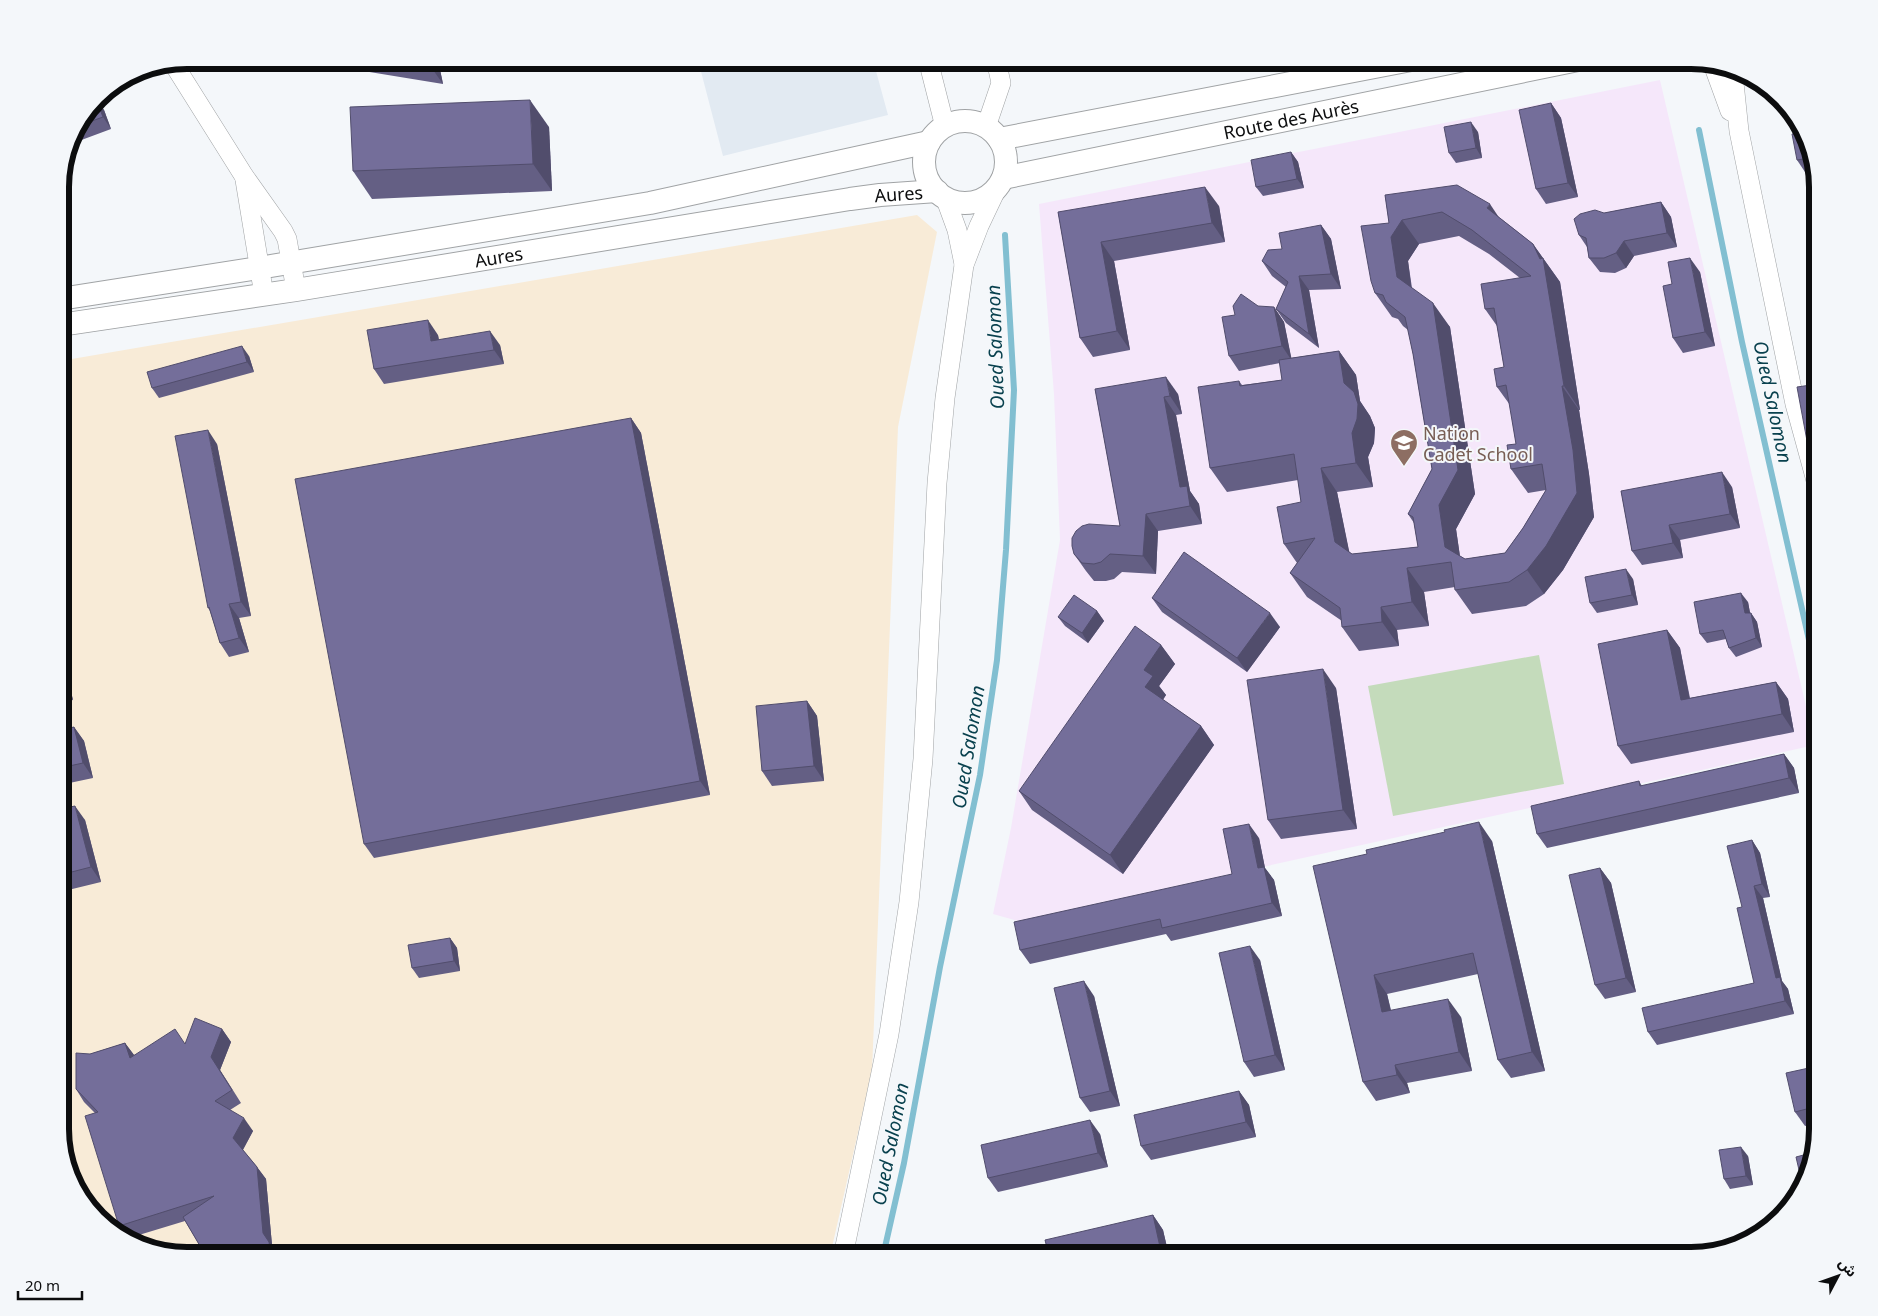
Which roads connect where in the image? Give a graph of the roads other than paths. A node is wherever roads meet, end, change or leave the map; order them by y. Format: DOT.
graph roads {
  1 [pos="929,69"];
  2 [pos="998,69"];
  3 [pos="1359,69"];
  4 [pos="1536,69"];
  5 [pos="177,70"];
  6 [pos="1716,72"];
  7 [pos="1734,77"];
  8 [pos="993,133"];
  9 [pos="937,134"];
  10 [pos="1742,140"];
  11 [pos="244,176"];
  12 [pos="1000,183"];
  13 [pos="941,194"];
  14 [pos="291,263"];
  15 [pos="964,265"];
  16 [pos="260,268"];
  17 [pos="296,290"];
  18 [pos="264,295"];
  19 [pos="69,298"];
  20 [pos="69,324"];
  21 [pos="1809,437"];
  22 [pos="845,1247"];
  1 -- 9 [label="street"];
  2 -- 8 [label="street"];
  3 -- 8 [label="street, Route des Aurès"];
  4 -- 12 [label="street, Route des Aurès"];
  5 -- 11 [label="street"];
  6 -- 10 [label="street"];
  7 -- 10 [label="street"];
  8 -- 9 [label="street"];
  8 -- 12 [label="street"];
  9 -- 13 [label="street"];
  9 -- 14 [label="street, Aures"];
  10 -- 21 [label="street"];
  11 -- 14 [label="street"];
  11 -- 16 [label="street"];
  12 -- 13 [label="street"];
  12 -- 15 [label="street"];
  13 -- 15 [label="street"];
  13 -- 17 [label="street, Aures"];
  14 -- 16 [label="street, Aures"];
  14 -- 17 [label="street"];
  15 -- 22 [label="street"];
  16 -- 18 [label="street"];
  16 -- 19 [label="street, Aures"];
  17 -- 18 [label="street, Aures"];
  18 -- 20 [label="street, Aures"];
}
